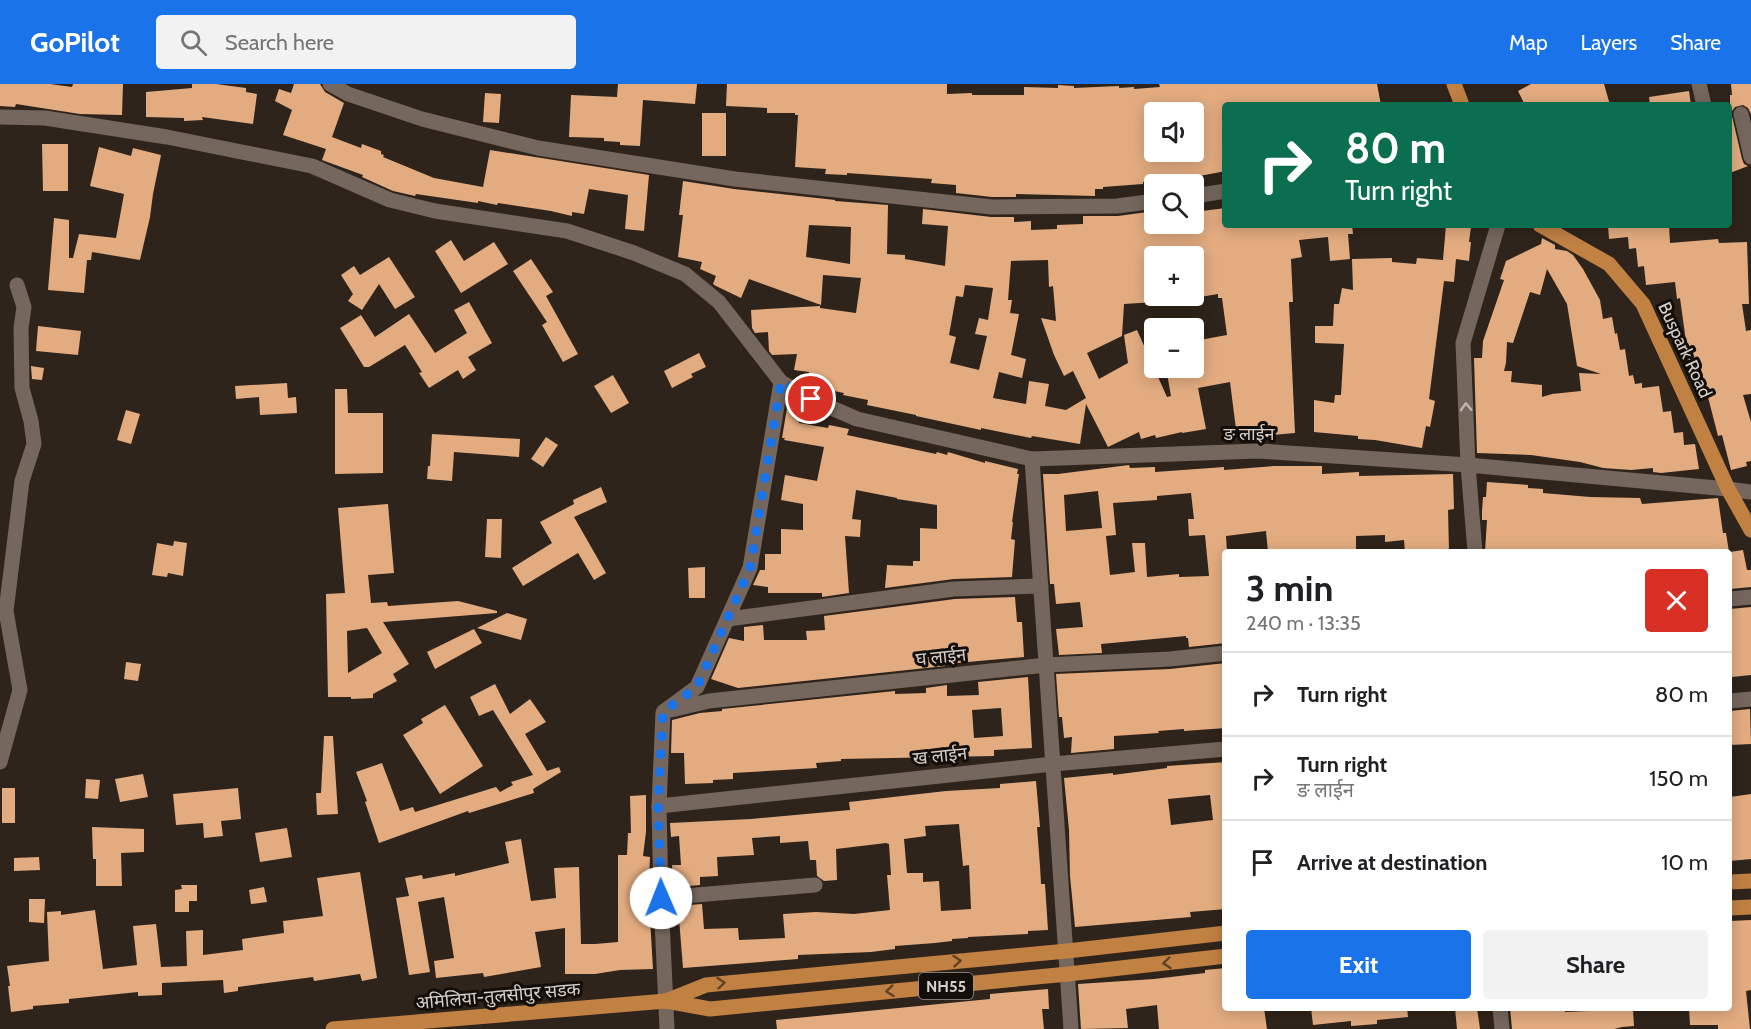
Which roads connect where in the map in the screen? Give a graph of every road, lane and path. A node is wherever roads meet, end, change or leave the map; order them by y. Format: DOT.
graph roads {
  1 [pos="330,84"];
  2 [pos="1454,84"];
  3 [pos="1699,84"];
  4 [pos="1461,102"];
  5 [pos="1703,102"];
  6 [pos="1740,114"];
  7 [pos="0,117"];
  8 [pos="1751,157"];
  9 [pos="1222,192"];
  10 [pos="1204,194"];
  11 [pos="1144,202"];
  12 [pos="1497,228"];
  13 [pos="1545,228"];
  14 [pos="17,285"];
  15 [pos="781,382"];
  16 [pos="1032,459"];
  17 [pos="1468,465"];
  18 [pos="1728,489"];
  19 [pos="1751,492"];
  20 [pos="1751,530"];
  21 [pos="1475,549"];
  22 [pos="1041,586"];
  23 [pos="1751,597"];
  24 [pos="1732,599"];
  25 [pos="728,619"];
  26 [pos="1222,653"];
  27 [pos="1046,665"];
  28 [pos="1751,699"];
  29 [pos="1732,701"];
  30 [pos="663,712"];
  31 [pos="1222,749"];
  32 [pos="0,762"];
  33 [pos="1053,764"];
  34 [pos="658,806"];
  35 [pos="1751,880"];
  36 [pos="1732,882"];
  37 [pos="815,885"];
  38 [pos="661,898"];
  39 [pos="1751,907"];
  40 [pos="1732,908"];
  41 [pos="1222,933"];
  42 [pos="1067,951"];
  43 [pos="1222,956"];
  44 [pos="1068,974"];
  45 [pos="666,1001"];
  46 [pos="1500,1011"];
  47 [pos="333,1029"];
  48 [pos="668,1029"];
  49 [pos="1071,1029"];
  50 [pos="1502,1029"];
  1 -- 11 [label="street"];
  2 -- 4 [label="main road"];
  3 -- 5 [label="street"];
  6 -- 8 [label="street"];
  7 -- 15 [label="street"];
  9 -- 10 [label="street"];
  17 -- 12 [label="street, one-way"];
  13 -- 18 [label="main road, Buspark Road"];
  14 -- 32 [label="street"];
  15 -- 16 [label="street, ङ लाईन"];
  15 -- 25 [label="street"];
  16 -- 17 [label="street, ङ लाईन"];
  16 -- 22 [label="street"];
  17 -- 18 [label="street, ङ लाईन"];
  17 -- 21 [label="street"];
  18 -- 19 [label="street, ङ लाईन"];
  18 -- 20 [label="main road, Buspark Road"];
  22 -- 25 [label="street"];
  22 -- 27 [label="street"];
  23 -- 24 [label="street"];
  25 -- 30 [label="street"];
  26 -- 27 [label="street, घ लाईन"];
  27 -- 30 [label="street, घ लाईन"];
  27 -- 33 [label="street"];
  28 -- 29 [label="street"];
  30 -- 34 [label="street"];
  31 -- 33 [label="street, ख लाईन"];
  33 -- 34 [label="street, ख लाईन"];
  33 -- 42 [label="street"];
  34 -- 38 [label="street"];
  35 -- 36 [label="main road"];
  37 -- 38 [label="street"];
  38 -- 45 [label="street"];
  39 -- 40 [label="main road"];
  41 -- 42 [label="main road, NH55"];
  42 -- 44 [label="street"];
  45 -- 42 [label="main road, NH55, one-way"];
  43 -- 44 [label="main road, NH55, one-way"];
  44 -- 45 [label="main road, NH55, one-way"];
  44 -- 49 [label="street"];
  45 -- 47 [label="main road, अमिलिया-तुलसीपुर सडक / NH55"];
  45 -- 48 [label="street"];
  46 -- 50 [label="street"];
}
